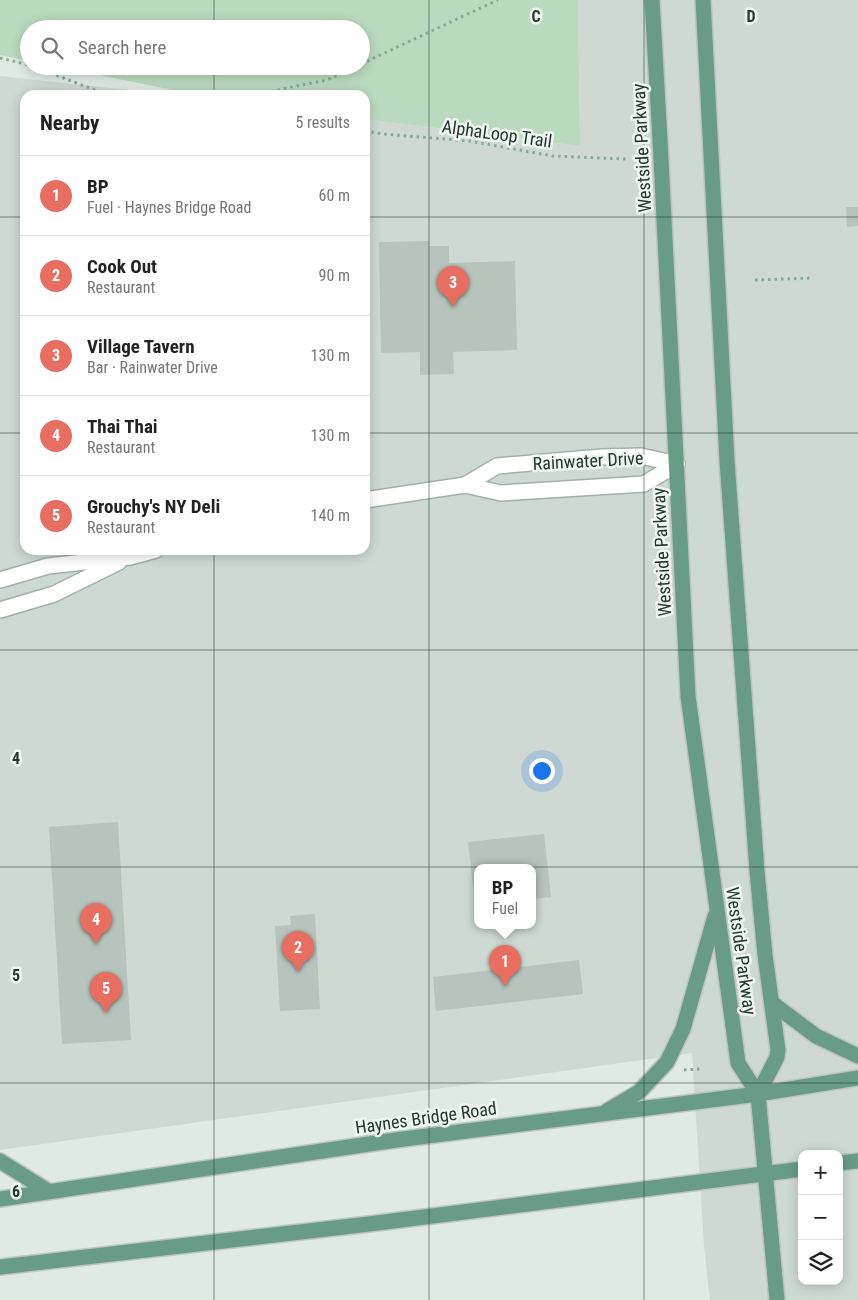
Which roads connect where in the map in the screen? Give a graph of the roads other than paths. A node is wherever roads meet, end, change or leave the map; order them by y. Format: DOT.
graph roads {
  1 [pos="652,0"];
  2 [pos="703,0"];
  3 [pos="677,464"];
  4 [pos="464,485"];
  5 [pos="370,499"];
  6 [pos="137,555"];
  7 [pos="130,557"];
  8 [pos="0,580"];
  9 [pos="0,610"];
  10 [pos="717,910"];
  11 [pos="772,1003"];
  12 [pos="858,1056"];
  13 [pos="858,1078"];
  14 [pos="758,1094"];
  15 [pos="604,1114"];
  16 [pos="0,1161"];
  17 [pos="858,1161"];
  18 [pos="843,1163"];
  19 [pos="798,1169"];
  20 [pos="765,1174"];
  21 [pos="48,1192"];
  22 [pos="0,1199"];
  23 [pos="0,1267"];
  24 [pos="777,1300"];
  1 -- 3 [label="main road, Westside Parkway"];
  2 -- 11 [label="main road, Westside Parkway"];
  3 -- 4 [label="street, Rainwater Drive"];
  3 -- 4 [label="street, Rainwater Drive"];
  3 -- 10 [label="main road, Westside Parkway"];
  4 -- 5 [label="street, Rainwater Drive"];
  6 -- 7 [label="street"];
  7 -- 8 [label="street"];
  7 -- 9 [label="street"];
  10 -- 14 [label="main road, Westside Parkway"];
  10 -- 15 [label="main road"];
  11 -- 12 [label="main road"];
  11 -- 14 [label="main road, Westside Parkway"];
  13 -- 14 [label="main road, Haynes Bridge Road"];
  14 -- 15 [label="main road, Haynes Bridge Road"];
  14 -- 20 [label="main road, Westside Parkway"];
  15 -- 21 [label="main road, Haynes Bridge Road"];
  16 -- 21 [label="main road"];
  17 -- 18 [label="main road"];
  19 -- 20 [label="main road"];
  20 -- 23 [label="main road"];
  20 -- 24 [label="main road, Westside Parkway"];
  21 -- 22 [label="main road, Haynes Bridge Road"];
}
